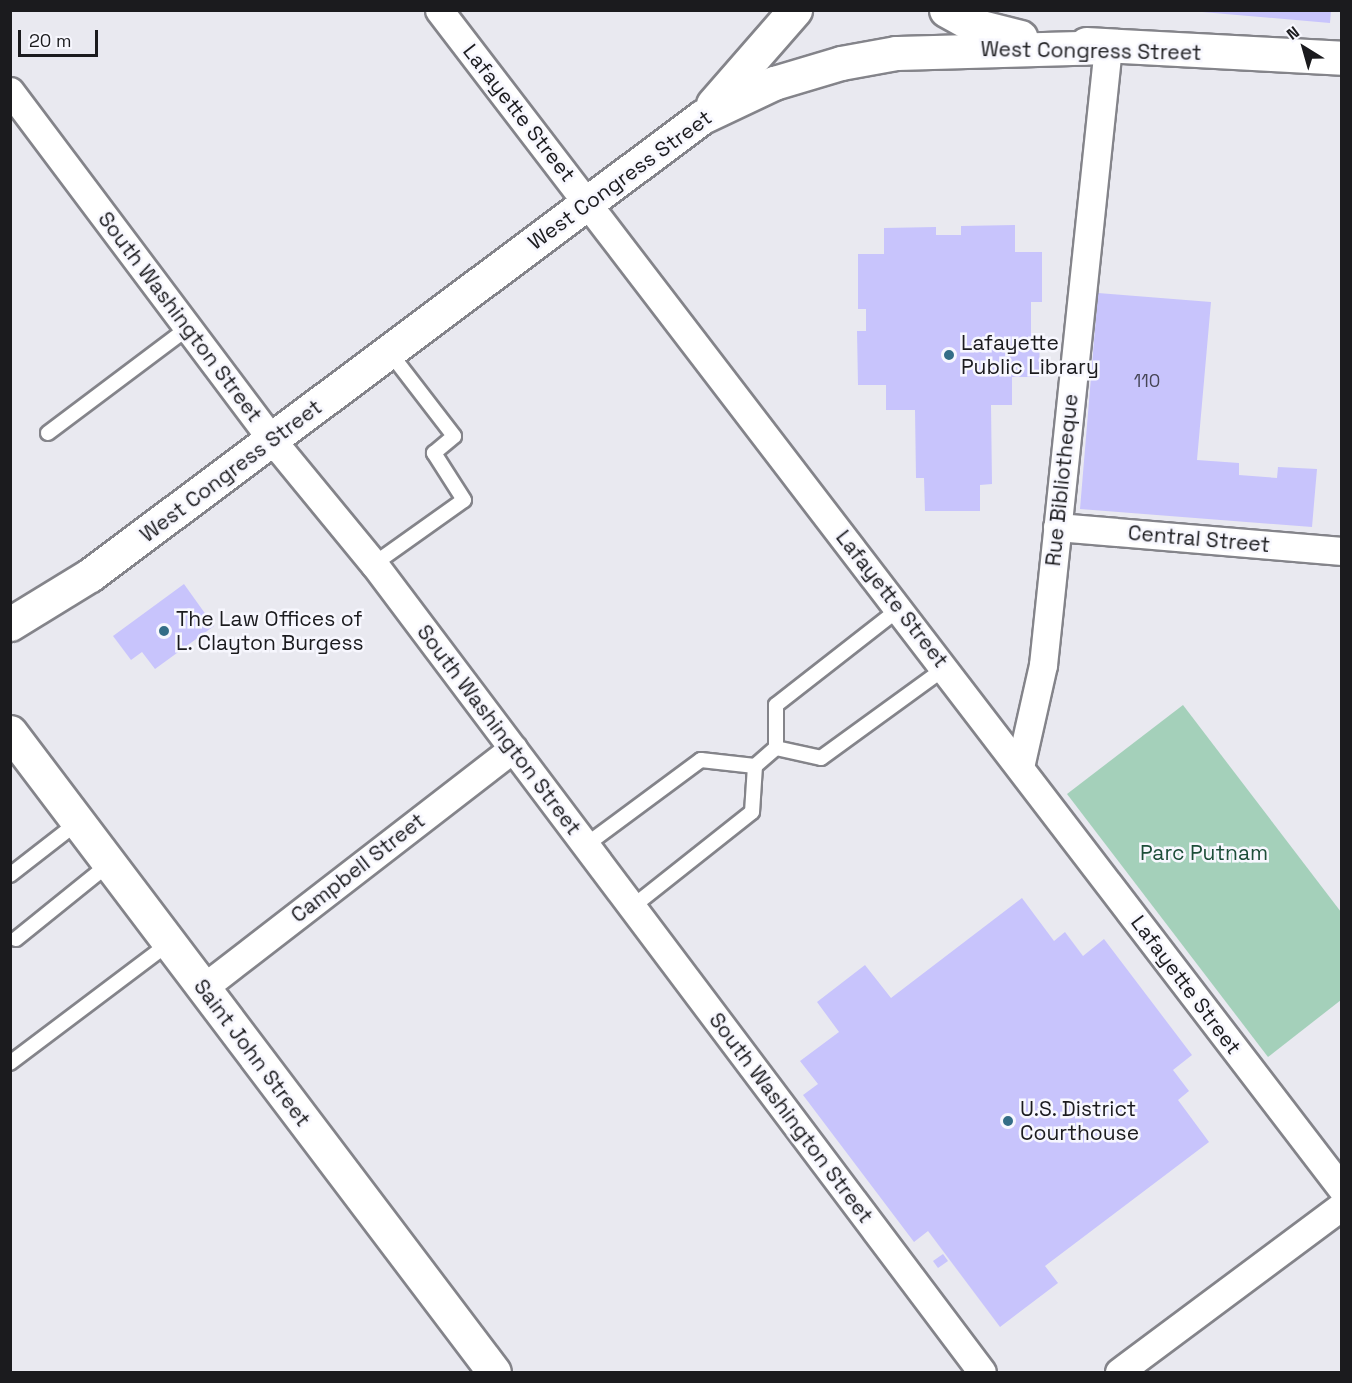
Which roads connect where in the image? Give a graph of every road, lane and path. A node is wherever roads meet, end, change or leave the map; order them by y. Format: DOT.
graph roads {
  1 [pos="439,10"];
  2 [pos="795,10"];
  3 [pos="946,10"];
  4 [pos="1107,46"];
  5 [pos="1341,58"];
  6 [pos="10,91"];
  7 [pos="702,117"];
  8 [pos="588,202"];
  9 [pos="188,328"];
  10 [pos="390,353"];
  11 [pos="48,433"];
  12 [pos="272,440"];
  13 [pos="1058,527"];
  14 [pos="1341,550"];
  15 [pos="374,564"];
  16 [pos="899,609"];
  17 [pos="10,624"];
  18 [pos="945,668"];
  19 [pos="10,732"];
  20 [pos="513,748"];
  21 [pos="776,748"];
  22 [pos="755,766"];
  23 [pos="1020,767"];
  24 [pos="78,822"];
  25 [pos="586,845"];
  26 [pos="109,864"];
  27 [pos="13,868"];
  28 [pos="632,907"];
  29 [pos="16,939"];
  30 [pos="170,942"];
  31 [pos="203,988"];
  32 [pos="10,1063"];
  33 [pos="1341,1189"];
  34 [pos="1341,1206"];
  35 [pos="494,1372"];
  36 [pos="982,1372"];
  37 [pos="1119,1372"];
  1 -- 8 [label="street, Lafayette Street"];
  2 -- 7 [label="street"];
  3 -- 4 [label="street"];
  4 -- 5 [label="street, West Congress Street"];
  4 -- 7 [label="street, West Congress Street"];
  4 -- 13 [label="street, Rue Bibliotheque"];
  6 -- 9 [label="street, South Washington Street"];
  7 -- 8 [label="street, West Congress Street"];
  8 -- 10 [label="street, West Congress Street"];
  8 -- 16 [label="street, Lafayette Street"];
  9 -- 11 [label="lane"];
  9 -- 12 [label="street, South Washington Street"];
  10 -- 12 [label="street, West Congress Street"];
  10 -- 15 [label="lane"];
  12 -- 15 [label="street, South Washington Street"];
  12 -- 17 [label="street, West Congress Street"];
  13 -- 14 [label="street, Central Street"];
  13 -- 23 [label="street, Rue Bibliotheque"];
  15 -- 20 [label="street, South Washington Street"];
  16 -- 18 [label="street, Lafayette Street"];
  16 -- 21 [label="lane"];
  18 -- 21 [label="lane"];
  18 -- 23 [label="street, Lafayette Street"];
  19 -- 24 [label="street, Saint John Street"];
  20 -- 25 [label="street, South Washington Street"];
  20 -- 31 [label="street, Campbell Street"];
  21 -- 22 [label="lane"];
  22 -- 25 [label="lane"];
  22 -- 28 [label="lane"];
  23 -- 33 [label="street, Lafayette Street"];
  24 -- 26 [label="street, Saint John Street"];
  24 -- 27 [label="lane"];
  25 -- 28 [label="street, South Washington Street"];
  26 -- 29 [label="lane"];
  26 -- 30 [label="street, Saint John Street"];
  28 -- 36 [label="street, South Washington Street"];
  30 -- 31 [label="street, Saint John Street"];
  30 -- 32 [label="lane"];
  31 -- 35 [label="street, Saint John Street"];
  34 -- 37 [label="street"];
}
